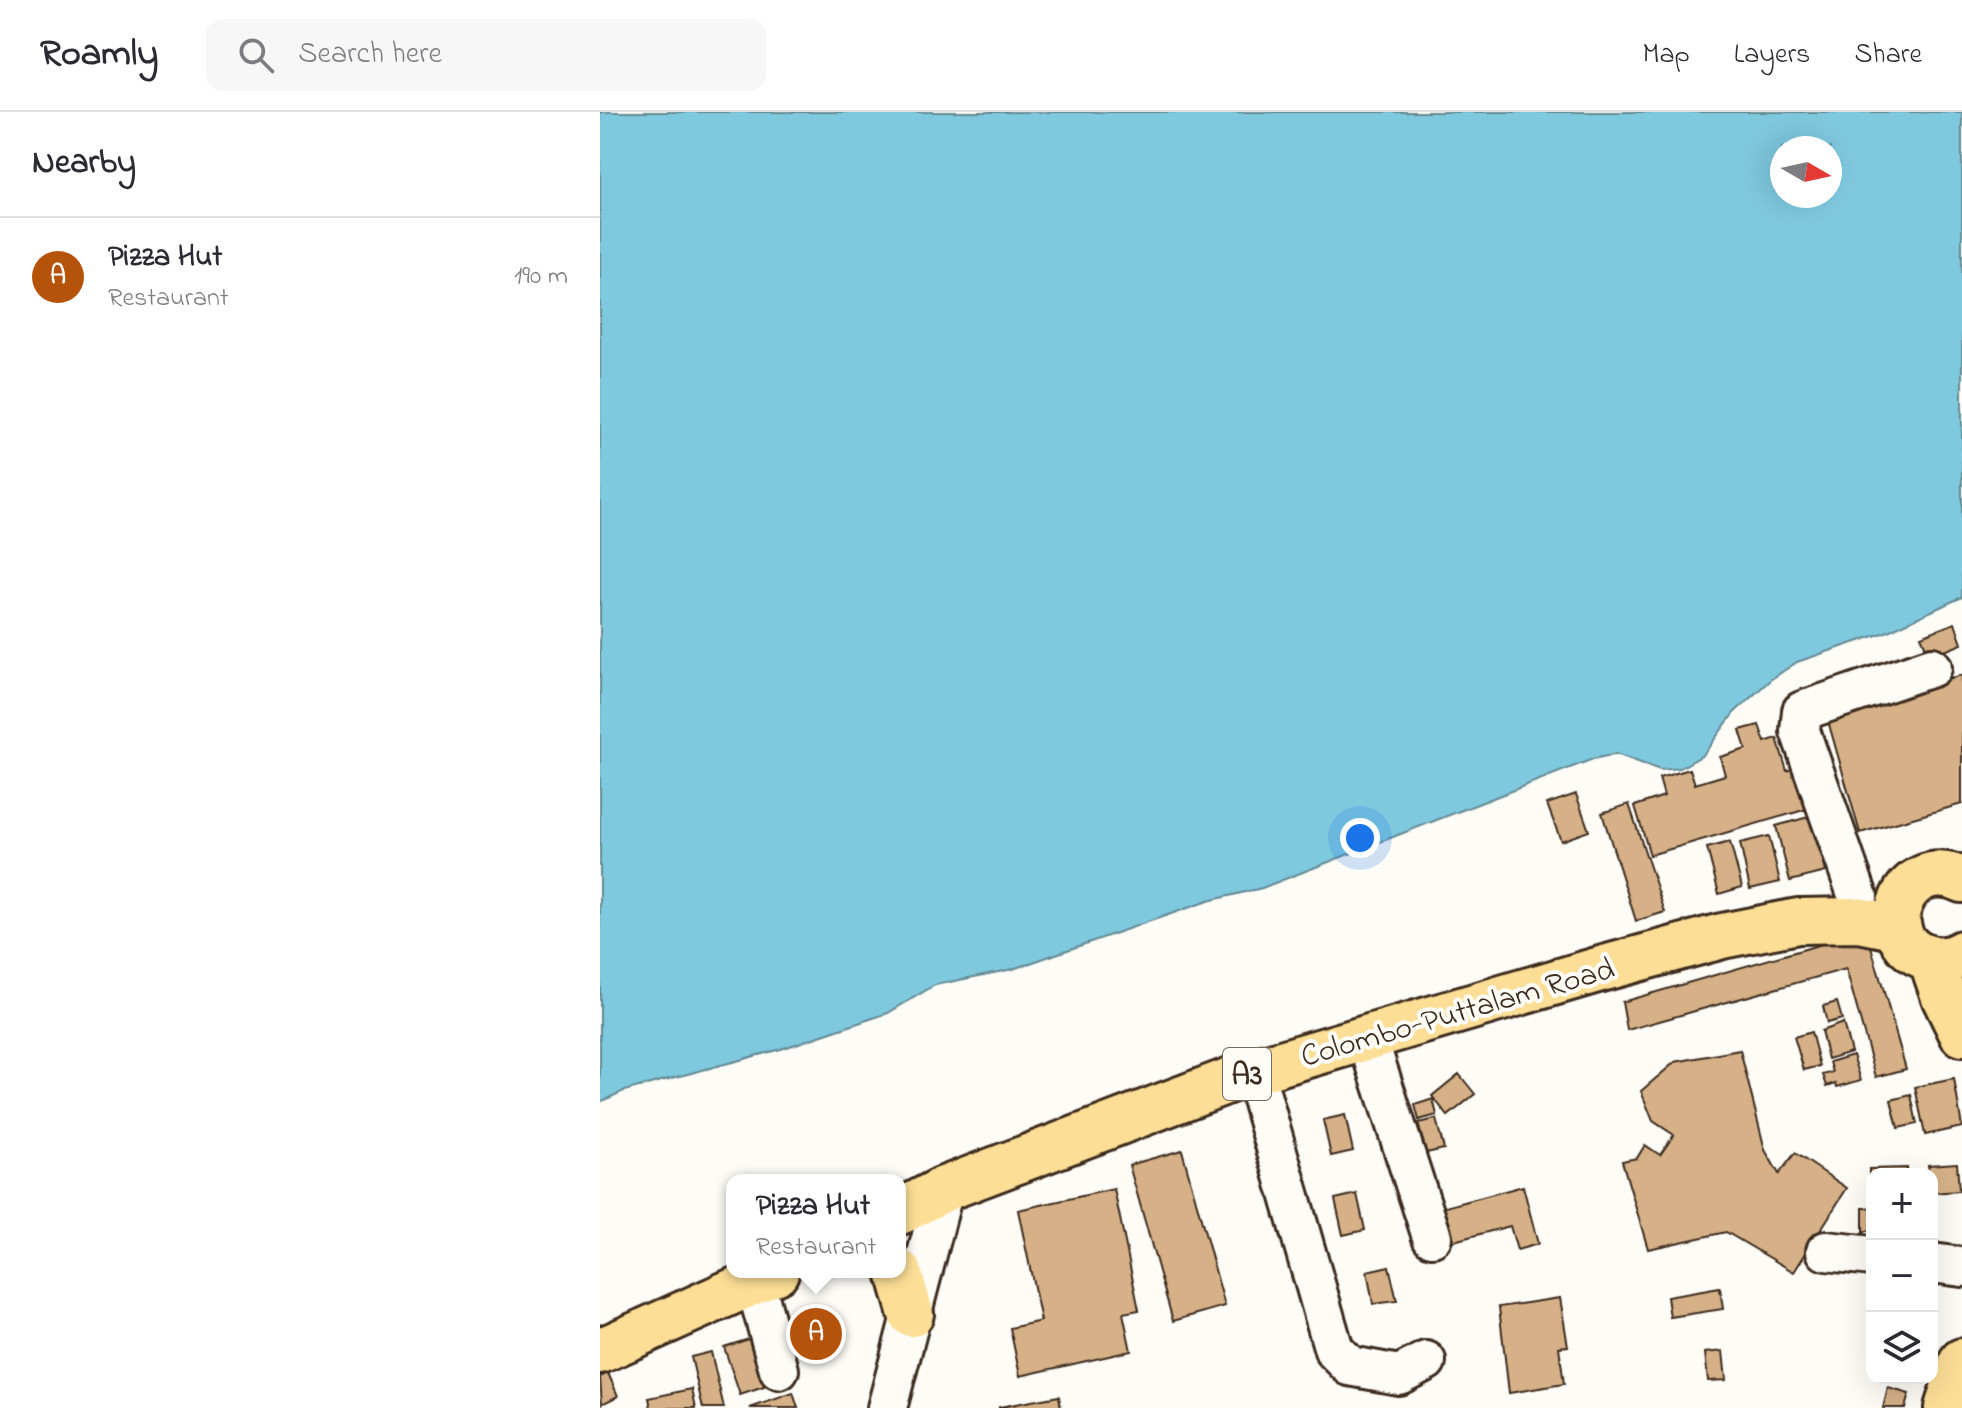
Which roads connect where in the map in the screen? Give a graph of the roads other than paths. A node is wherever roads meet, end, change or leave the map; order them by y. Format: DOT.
graph roads {
  1 [pos="1932,667"];
  2 [pos="1962,880"];
  3 [pos="1858,897"];
  4 [pos="1903,908"];
  5 [pos="1798,921"];
  6 [pos="1946,956"];
  7 [pos="1962,1034"];
  8 [pos="1367,1036"];
  9 [pos="1254,1071"];
  10 [pos="944,1189"];
  11 [pos="906,1209"];
  12 [pos="1432,1237"];
  13 [pos="1826,1251"];
  14 [pos="1866,1255"];
  15 [pos="1938,1264"];
  16 [pos="1962,1267"];
  17 [pos="763,1278"];
  18 [pos="765,1278"];
  19 [pos="901,1278"];
  20 [pos="911,1314"];
  21 [pos="600,1351"];
  22 [pos="1426,1361"];
  23 [pos="1962,1361"];
  24 [pos="779,1370"];
  25 [pos="887,1408"];
  26 [pos="1947,1408"];
  1 -- 3 [label="street"];
  2 -- 4 [label="highway"];
  3 -- 4 [label="highway, Colombo-Puttalam Road / A3"];
  3 -- 5 [label="highway, Colombo-Puttalam Road / A3"];
  4 -- 5 [label="highway, Colombo-Puttalam Road / A3"];
  4 -- 6 [label="highway"];
  5 -- 8 [label="highway, Colombo-Puttalam Road / A3"];
  6 -- 7 [label="highway"];
  8 -- 9 [label="highway, Colombo-Puttalam Road / A3"];
  8 -- 12 [label="street"];
  9 -- 10 [label="highway, Colombo-Puttalam Road / A3"];
  9 -- 22 [label="street"];
  10 -- 11 [label="highway, Colombo-Puttalam Road / A3"];
  10 -- 20 [label="street"];
  13 -- 14 [label="street"];
  15 -- 16 [label="street"];
  17 -- 21 [label="highway"];
  18 -- 24 [label="street"];
  19 -- 20 [label="highway"];
  20 -- 25 [label="street"];
  23 -- 26 [label="highway"];
}
